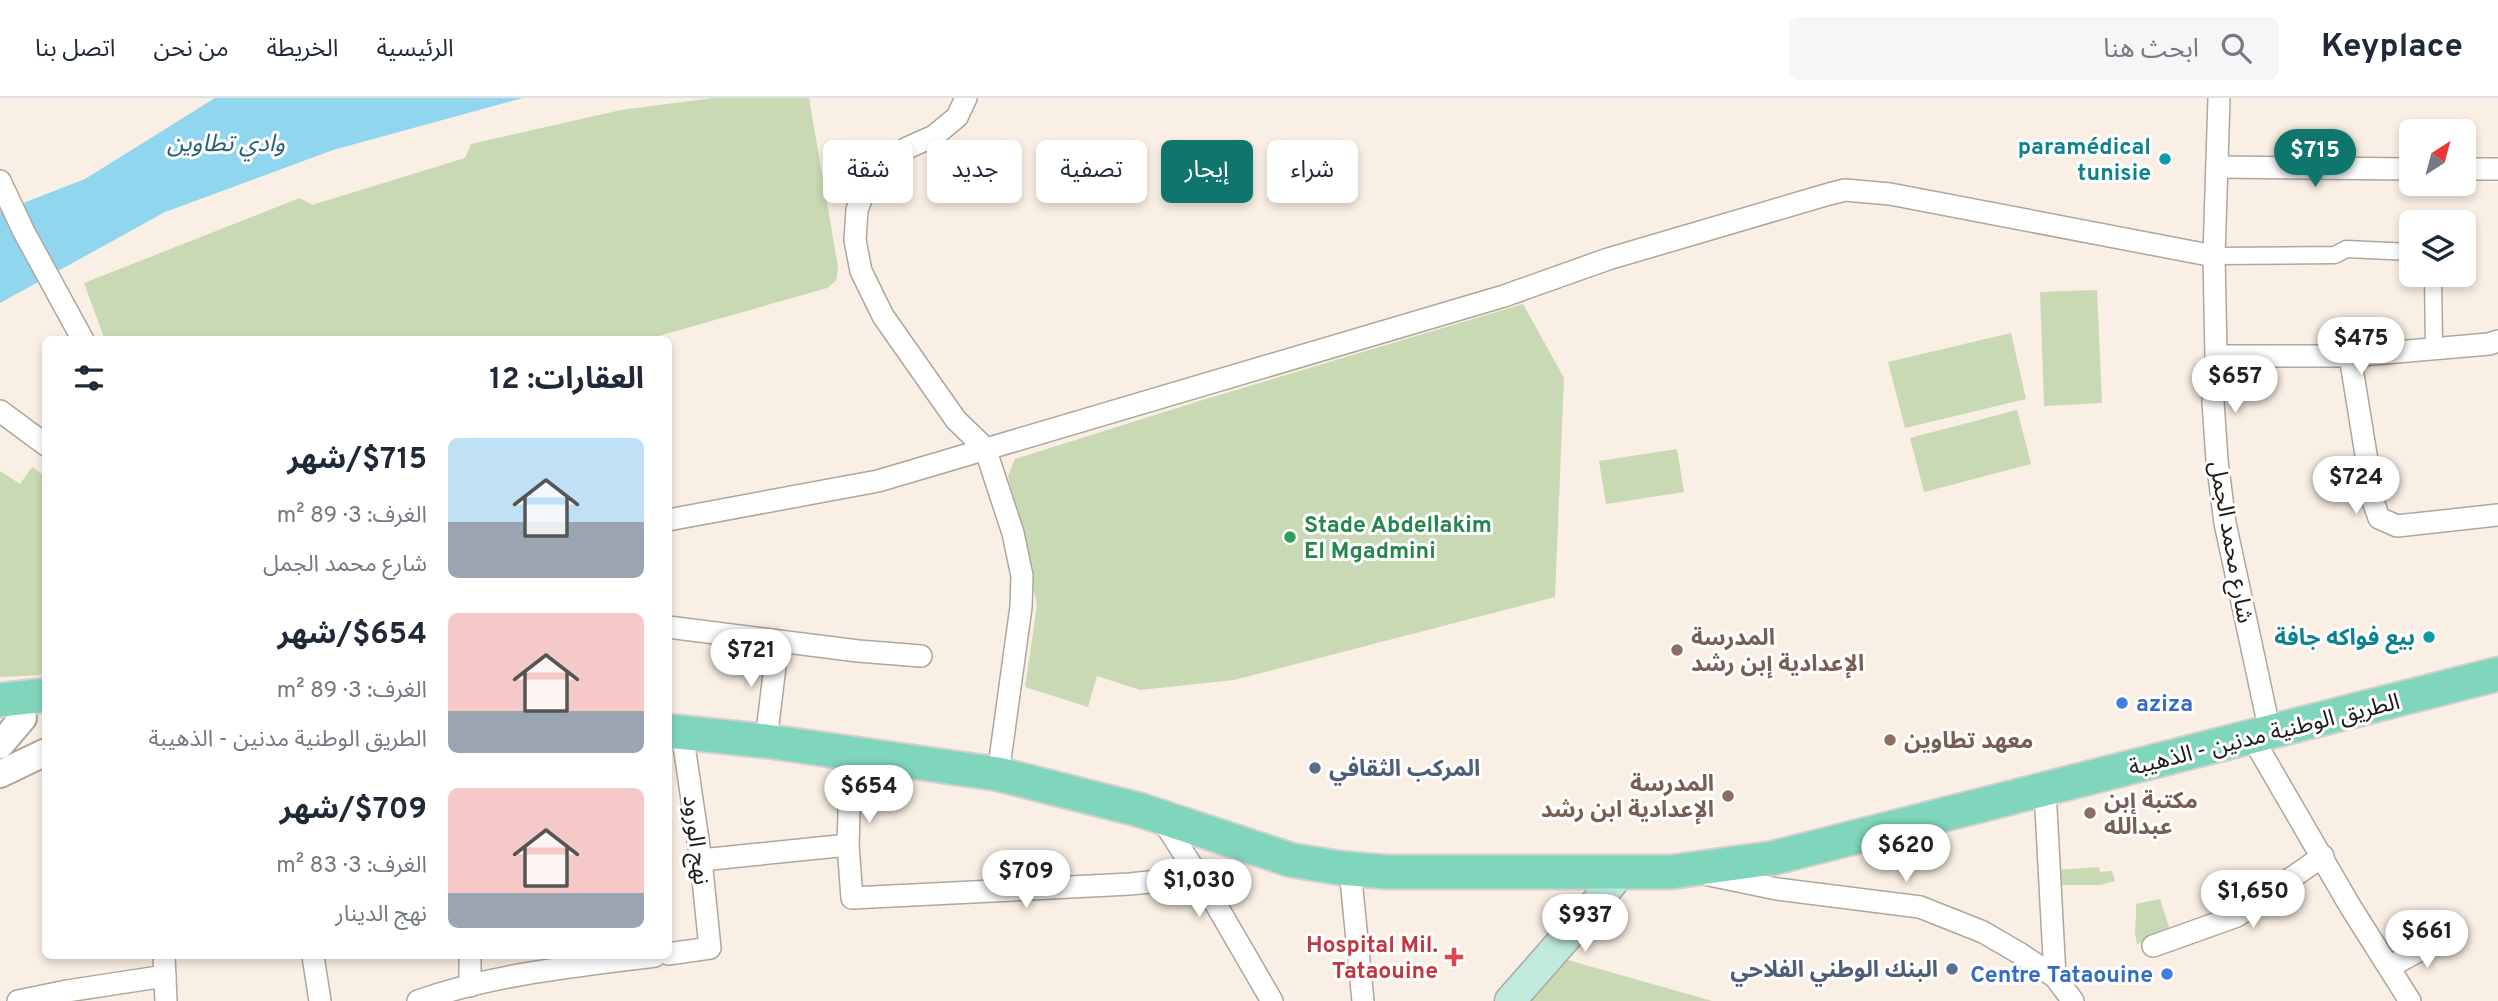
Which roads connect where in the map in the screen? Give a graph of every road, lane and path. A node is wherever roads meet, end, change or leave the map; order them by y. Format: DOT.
graph roads {
  1 [pos="966,98"];
  2 [pos="2219,98"];
  3 [pos="2219,167"];
  4 [pos="2399,169"];
  5 [pos="2476,169"];
  6 [pos="2498,169"];
  7 [pos="0,181"];
  8 [pos="2399,251"];
  9 [pos="2214,256"];
  10 [pos="2433,287"];
  11 [pos="81,336"];
  12 [pos="2498,341"];
  13 [pos="2434,348"];
  14 [pos="2216,356"];
  15 [pos="2350,356"];
  16 [pos="0,411"];
  17 [pos="42,442"];
  18 [pos="985,448"];
  19 [pos="2498,515"];
  20 [pos="672,519"];
  21 [pos="672,628"];
  22 [pos="778,641"];
  23 [pos="921,656"];
  24 [pos="2498,674"];
  25 [pos="23,708"];
  26 [pos="676,731"];
  27 [pos="2261,734"];
  28 [pos="766,741"];
  29 [pos="0,745"];
  30 [pos="850,753"];
  31 [pos="42,754"];
  32 [pos="0,774"];
  33 [pos="998,774"];
  34 [pos="2045,790"];
  35 [pos="1160,817"];
  36 [pos="848,845"];
  37 [pos="2323,856"];
  38 [pos="701,860"];
  39 [pos="1350,869"];
  40 [pos="1689,871"];
  41 [pos="1619,874"];
  42 [pos="1197,877"];
  43 [pos="2444,937"];
  44 [pos="2153,946"];
  45 [pos="672,953"];
  46 [pos="313,959"];
  47 [pos="470,959"];
  48 [pos="603,959"];
  49 [pos="568,961"];
  50 [pos="164,966"];
  51 [pos="2389,967"];
  52 [pos="2055,977"];
  53 [pos="470,986"];
  54 [pos="18,1001"];
  55 [pos="166,1001"];
  56 [pos="320,1001"];
  57 [pos="418,1001"];
  58 [pos="1272,1001"];
  59 [pos="1363,1001"];
  60 [pos="1510,1001"];
  61 [pos="2073,1001"];
  62 [pos="2410,1001"];
  1 -- 18 [label="street"];
  2 -- 3 [label="street, شارع محمد الجمل"];
  3 -- 4 [label="street"];
  3 -- 9 [label="street, شارع محمد الجمل"];
  5 -- 6 [label="street"];
  7 -- 11 [label="street"];
  8 -- 9 [label="street"];
  9 -- 14 [label="street, شارع محمد الجمل"];
  9 -- 18 [label="street"];
  10 -- 13 [label="street"];
  12 -- 13 [label="street"];
  13 -- 15 [label="street"];
  14 -- 15 [label="street"];
  14 -- 27 [label="street, شارع محمد الجمل"];
  15 -- 19 [label="street"];
  16 -- 17 [label="street"];
  18 -- 20 [label="street"];
  18 -- 33 [label="street"];
  21 -- 22 [label="street"];
  22 -- 23 [label="street"];
  22 -- 28 [label="street"];
  24 -- 27 [label="main road, الطريق الوطنية مدنين - الذهيبة"];
  25 -- 29 [label="street"];
  26 -- 28 [label="main road, الطريق الوطنية مدنين - الذهيبة"];
  26 -- 38 [label="street, نهج الورود"];
  27 -- 34 [label="main road, الطريق الوطنية مدنين - الذهيبة"];
  27 -- 37 [label="street, شارع محمد الجمل"];
  28 -- 30 [label="main road, الطريق الوطنية مدنين - الذهيبة"];
  30 -- 33 [label="main road, الطريق الوطنية مدنين - الذهيبة"];
  30 -- 36 [label="street"];
  31 -- 32 [label="street"];
  33 -- 35 [label="main road, الطريق الوطنية مدنين - الذهيبة"];
  34 -- 40 [label="main road, الطريق الوطنية مدنين - الذهيبة"];
  34 -- 52 [label="street"];
  35 -- 39 [label="main road, الطريق الوطنية مدنين - الذهيبة"];
  35 -- 42 [label="street"];
  36 -- 38 [label="street"];
  36 -- 42 [label="street"];
  37 -- 44 [label="street"];
  37 -- 51 [label="street, شارع محمد الجمل"];
  38 -- 45 [label="street, نهج الورود"];
  39 -- 41 [label="main road, الطريق الوطنية مدنين - الذهيبة"];
  39 -- 59 [label="street"];
  40 -- 41 [label="main road, الطريق الوطنية مدنين - الذهيبة"];
  40 -- 52 [label="street"];
  41 -- 60 [label="main road"];
  42 -- 58 [label="street"];
  43 -- 51 [label="street"];
  46 -- 56 [label="street"];
  47 -- 53 [label="street"];
  48 -- 49 [label="street"];
  49 -- 53 [label="street"];
  50 -- 54 [label="street"];
  50 -- 55 [label="street"];
  51 -- 62 [label="street, شارع محمد الجمل"];
  52 -- 61 [label="street"];
  53 -- 57 [label="street"];
}
